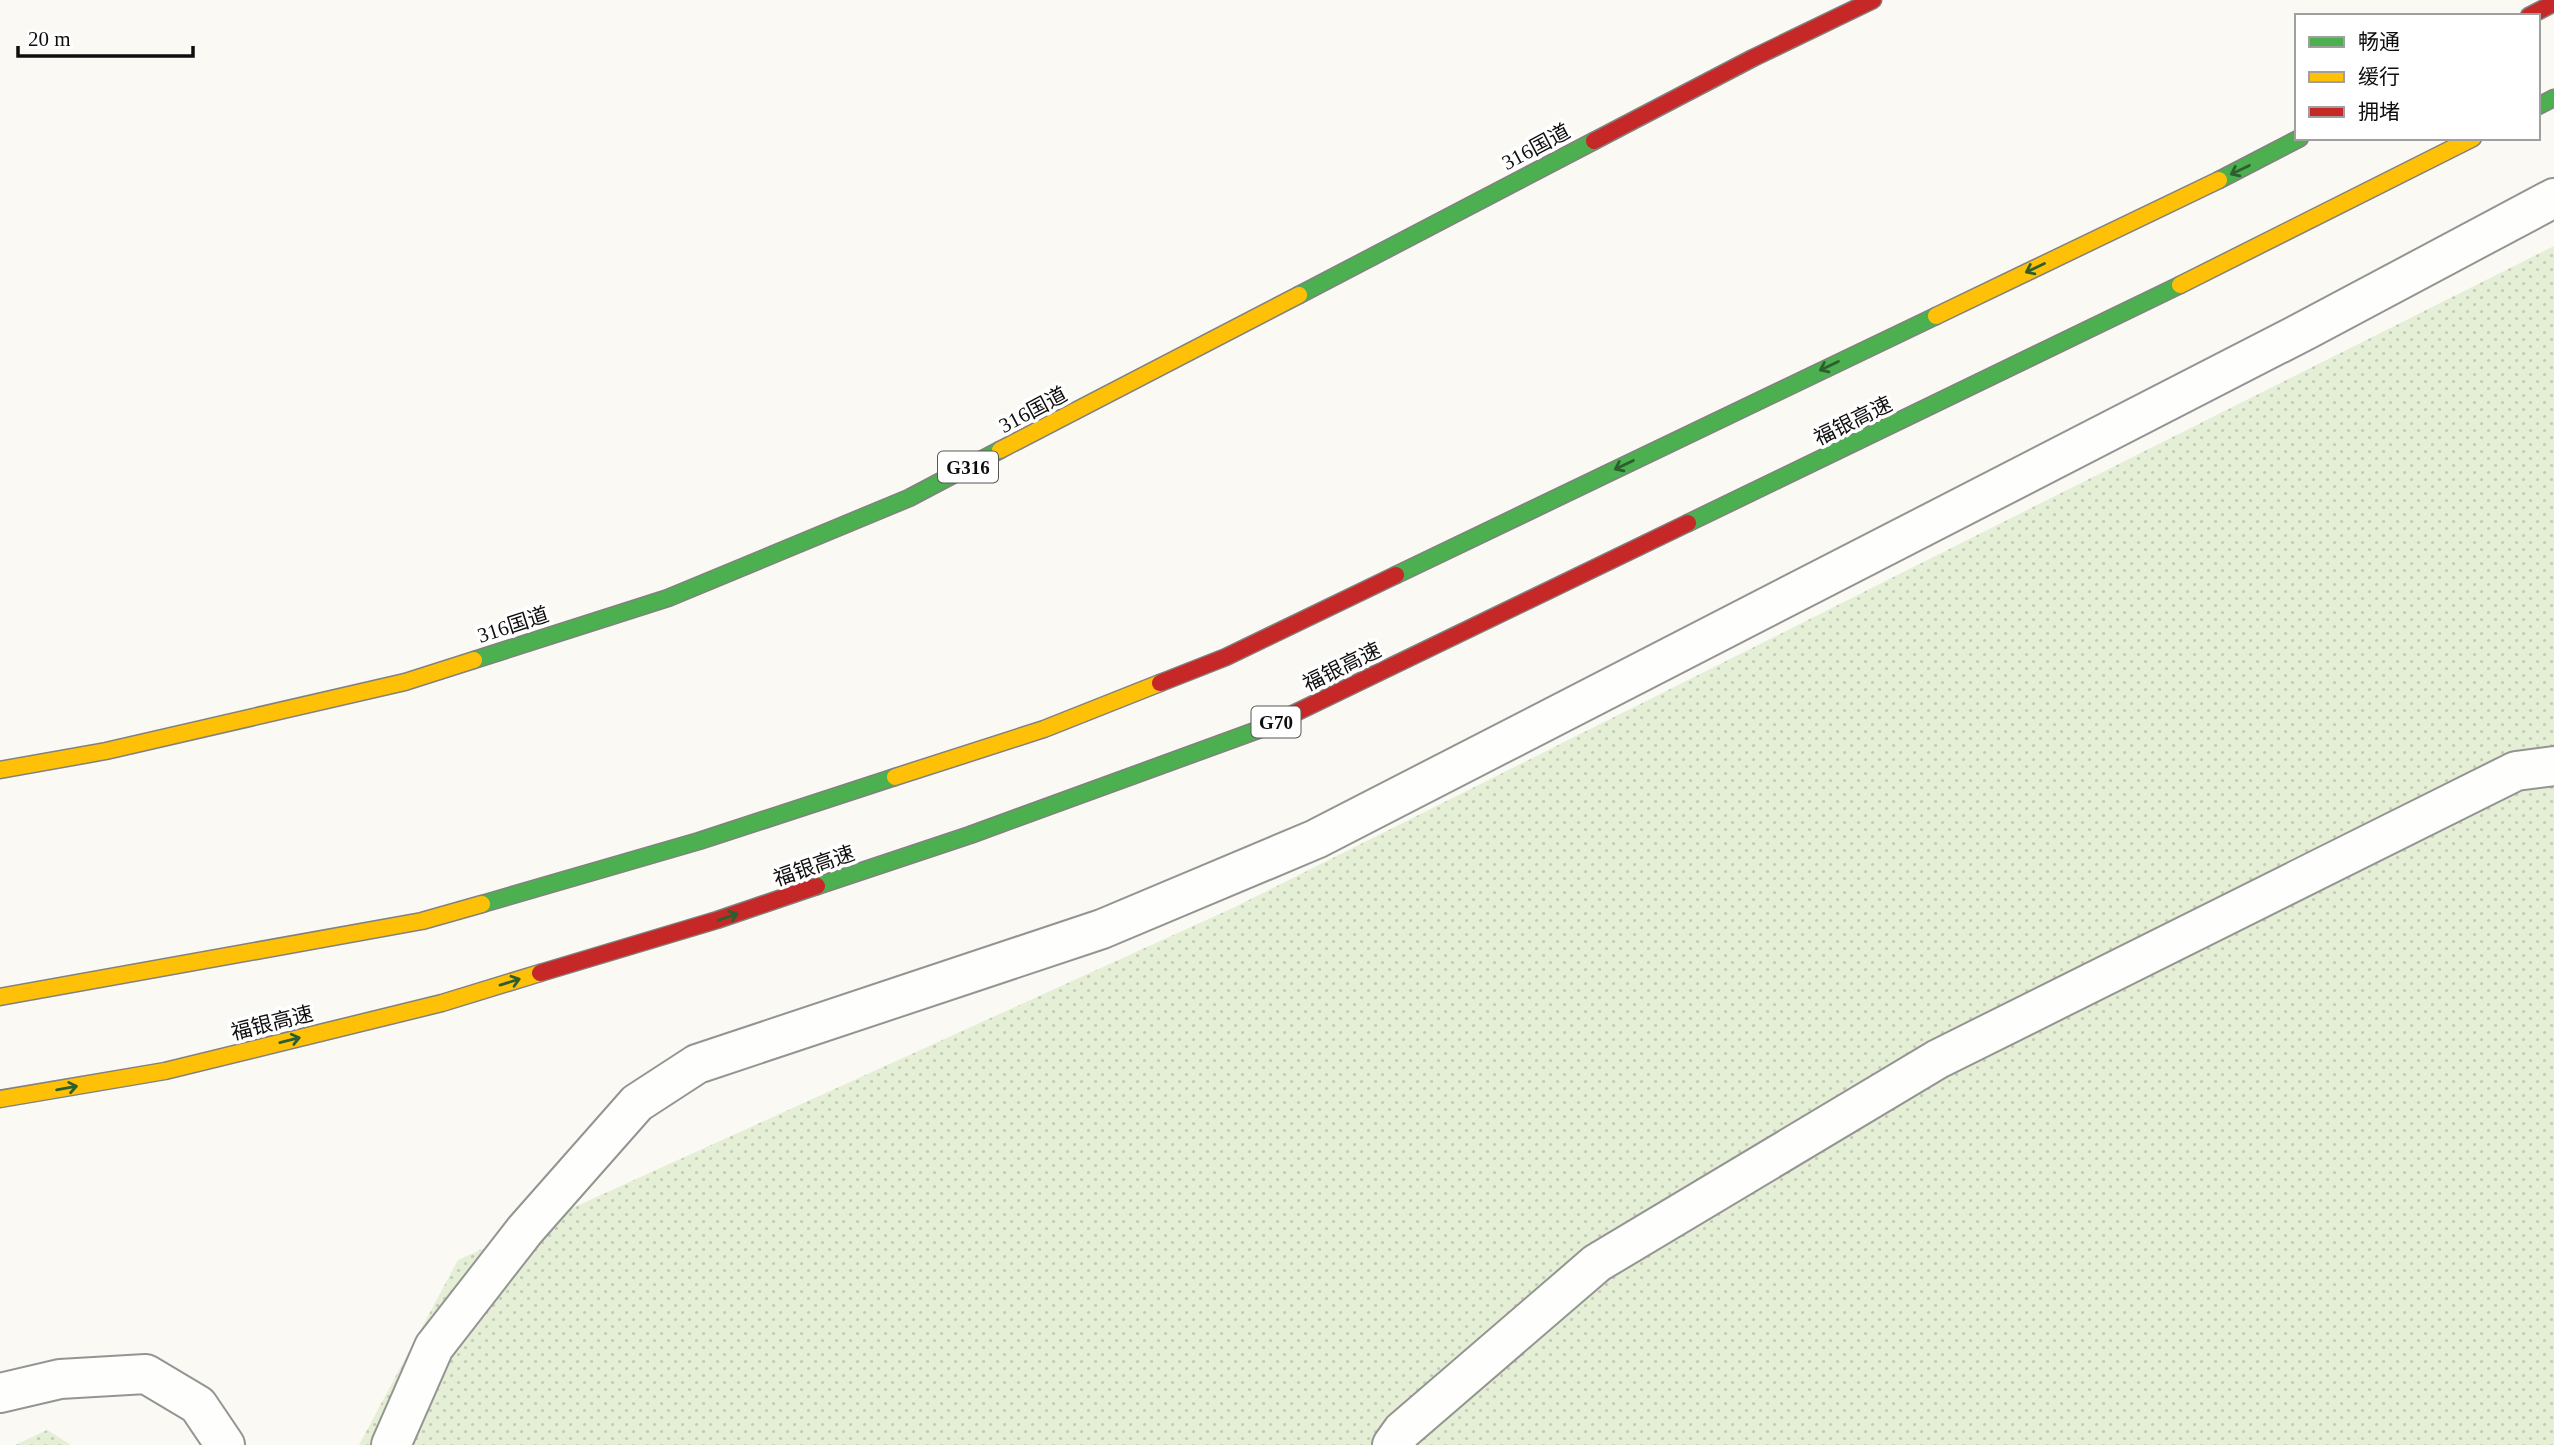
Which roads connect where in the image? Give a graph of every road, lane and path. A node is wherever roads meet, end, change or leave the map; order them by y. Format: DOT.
graph roads {
  1 [pos="1873,0"];
  2 [pos="2554,3"];
  3 [pos="2533,14"];
  4 [pos="2296,140"];
  5 [pos="2469,140"];
  6 [pos="2554,198"];
  7 [pos="2554,766"];
  8 [pos="0,769"];
  9 [pos="0,997"];
  10 [pos="0,1099"];
  11 [pos="0,1393"];
  12 [pos="225,1445"];
  13 [pos="391,1445"];
  14 [pos="1392,1445"];
  1 -- 8 [label="highway, 316国道 / G316"];
  2 -- 3 [label="highway"];
  4 -- 9 [label="highway, one-way"];
  10 -- 5 [label="highway, 福银高速 / G70, one-way"];
  6 -- 13 [label="street"];
  7 -- 14 [label="street"];
  11 -- 12 [label="street"];
}
